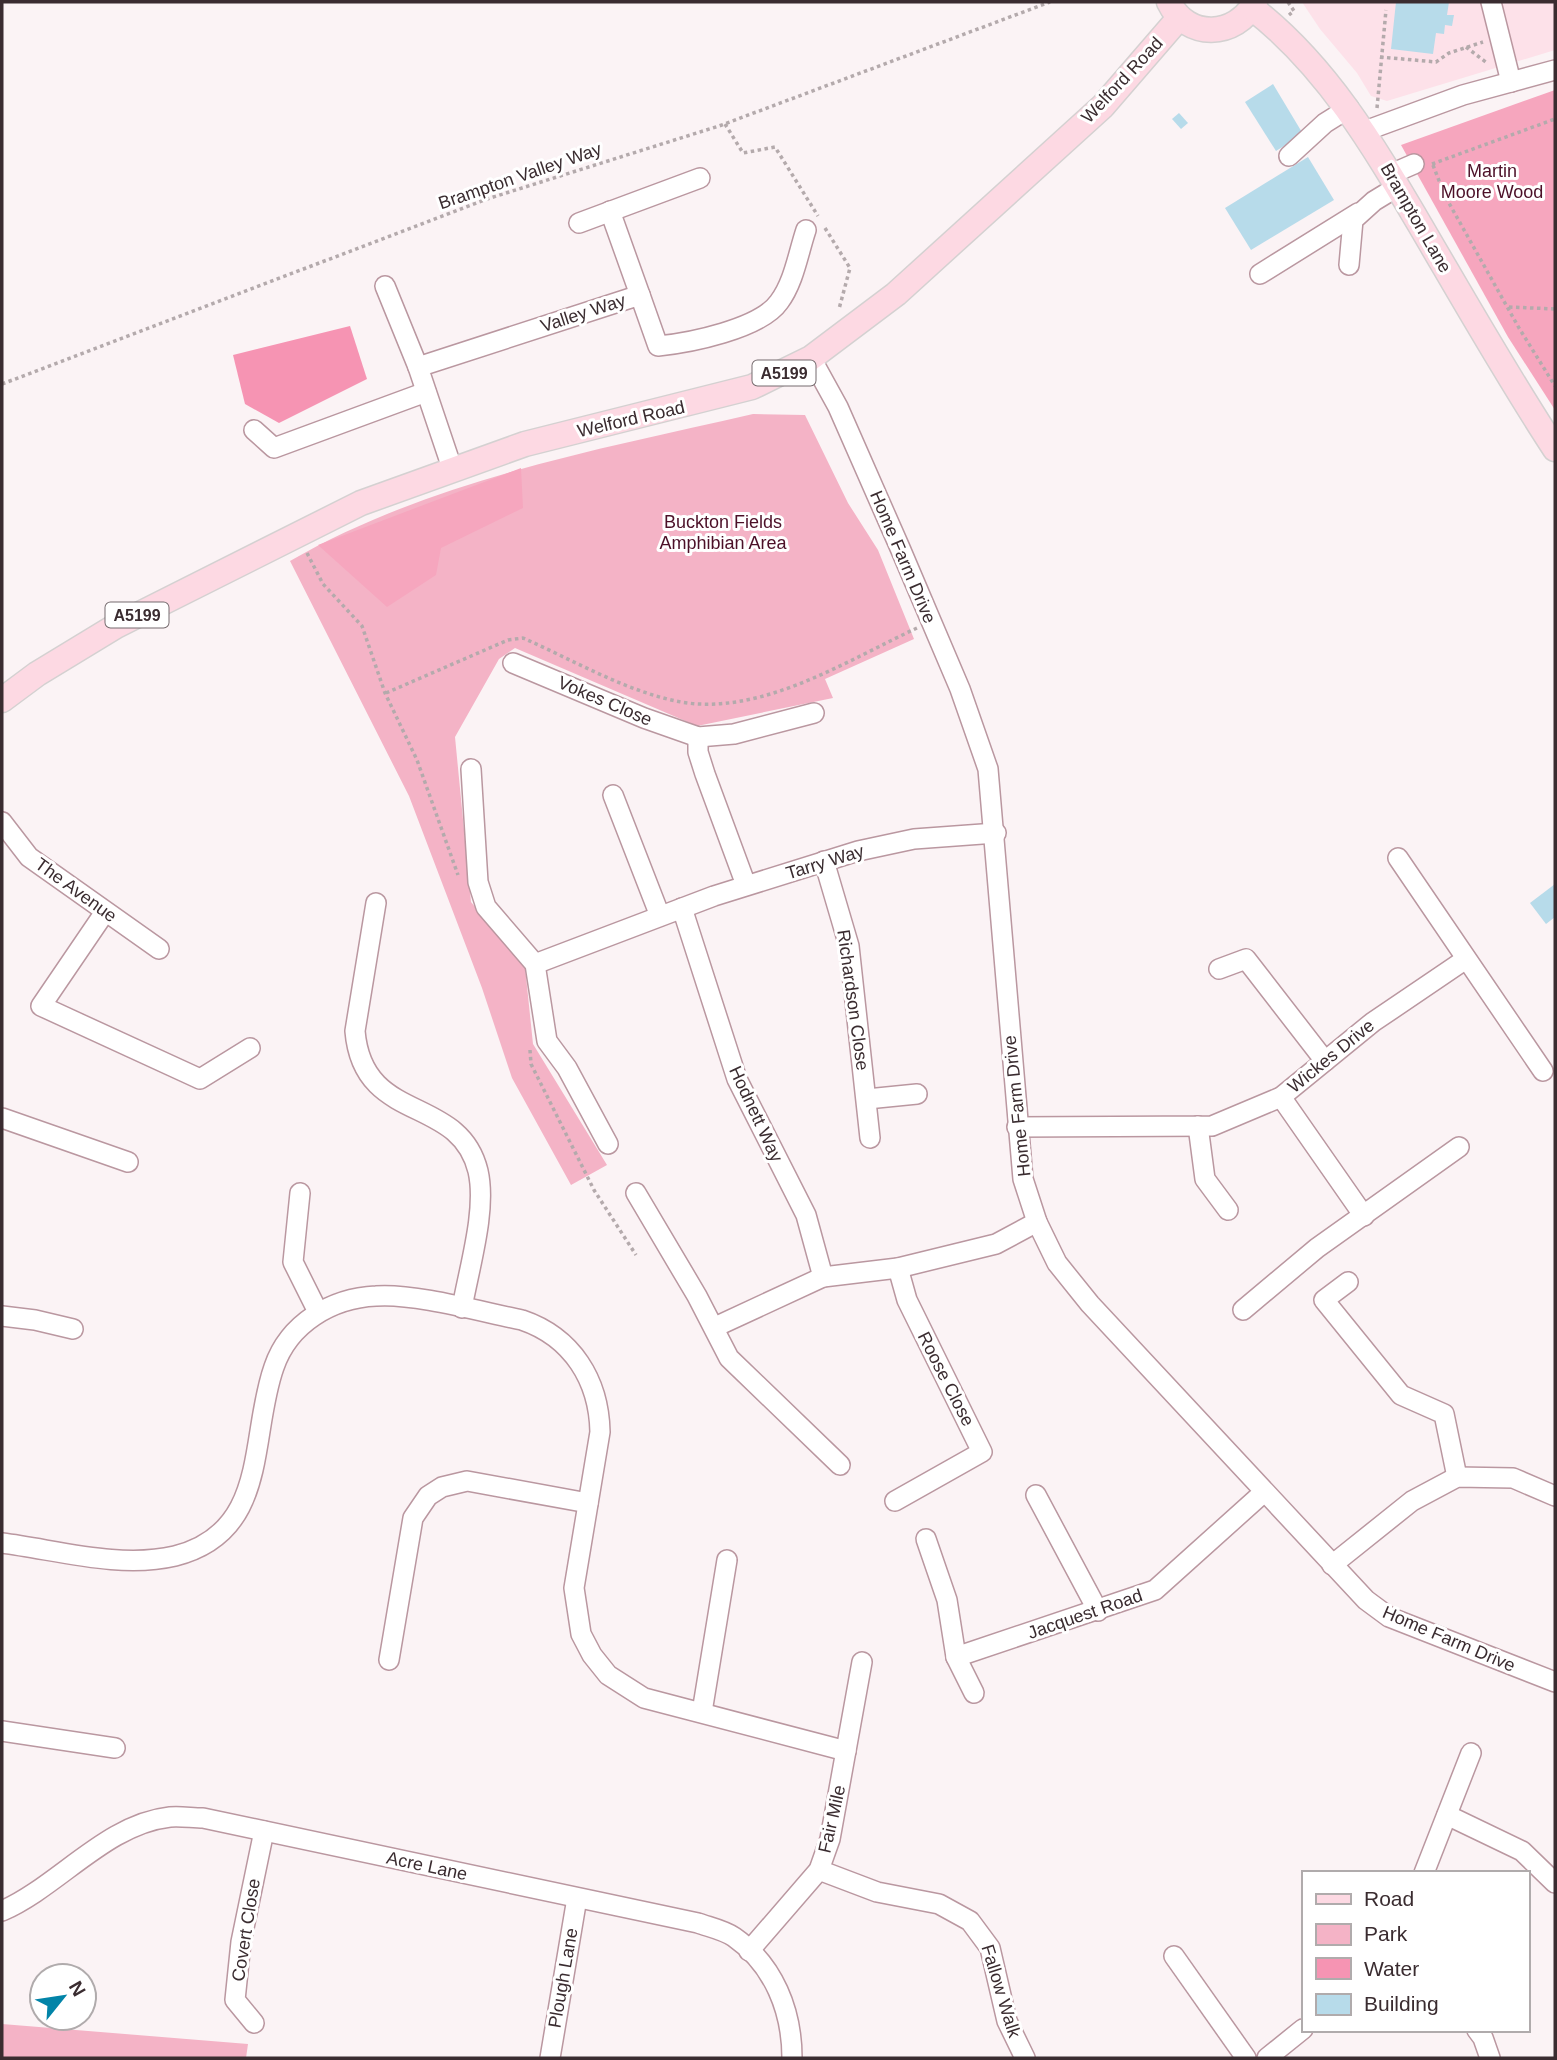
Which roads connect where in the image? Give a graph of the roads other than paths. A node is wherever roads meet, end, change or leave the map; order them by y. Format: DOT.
graph roads {
  1 [pos="1491,2"];
  2 [pos="1254,5"];
  3 [pos="1174,10"];
  4 [pos="1555,71"];
  5 [pos="1511,82"];
  6 [pos="1349,108"];
  7 [pos="1365,131"];
  8 [pos="1289,156"];
  9 [pos="1424,165"];
  10 [pos="701,178"];
  11 [pos="1394,181"];
  12 [pos="610,211"];
  13 [pos="1359,213"];
  14 [pos="579,223"];
  15 [pos="806,230"];
  16 [pos="1349,265"];
  17 [pos="1260,274"];
  18 [pos="385,286"];
  19 [pos="640,295"];
  20 [pos="811,358"];
  21 [pos="418,367"];
  22 [pos="426,392"];
  23 [pos="254,430"];
  24 [pos="1555,449"];
  25 [pos="452,468"];
  26 [pos="513,663"];
  27 [pos="2,701"];
  28 [pos="814,713"];
  29 [pos="698,737"];
  30 [pos="471,769"];
  31 [pos="613,795"];
  32 [pos="2,822"];
  33 [pos="996,833"];
  34 [pos="1398,858"];
  35 [pos="824,861"];
  36 [pos="747,885"];
  37 [pos="376,903"];
  38 [pos="682,908"];
  39 [pos="105,912"];
  40 [pos="660,916"];
  41 [pos="159,949"];
  42 [pos="1466,959"];
  43 [pos="534,964"];
  44 [pos="1219,969"];
  45 [pos="250,1048"];
  46 [pos="1325,1061"];
  47 [pos="1544,1071"];
  48 [pos="917,1094"];
  49 [pos="1280,1097"];
  50 [pos="867,1099"];
  51 [pos="2,1118"];
  52 [pos="1198,1126"];
  53 [pos="1017,1127"];
  54 [pos="870,1138"];
  55 [pos="608,1144"];
  56 [pos="1459,1147"];
  57 [pos="128,1163"];
  58 [pos="300,1193"];
  59 [pos="636,1193"];
  60 [pos="1228,1210"];
  61 [pos="1364,1216"];
  62 [pos="1037,1222"];
  63 [pos="898,1268"];
  64 [pos="823,1277"];
  65 [pos="1348,1282"];
  66 [pos="462,1308"];
  67 [pos="1243,1310"];
  68 [pos="318,1312"];
  69 [pos="2,1316"];
  70 [pos="715,1327"];
  71 [pos="73,1329"];
  72 [pos="840,1465"];
  73 [pos="1457,1477"];
  74 [pos="1263,1493"];
  75 [pos="1036,1495"];
  76 [pos="1555,1496"];
  77 [pos="895,1501"];
  78 [pos="588,1503"];
  79 [pos="926,1539"];
  80 [pos="2,1543"];
  81 [pos="727,1560"];
  82 [pos="1332,1565"];
  83 [pos="1098,1611"];
  84 [pos="956,1657"];
  85 [pos="389,1660"];
  86 [pos="862,1662"];
  87 [pos="1555,1682"];
  88 [pos="974,1693"];
  89 [pos="702,1712"];
  90 [pos="2,1731"];
  91 [pos="115,1748"];
  92 [pos="846,1751"];
  93 [pos="1471,1753"];
  94 [pos="1447,1815"];
  95 [pos="264,1830"];
  96 [pos="819,1870"];
  97 [pos="1425,1871"];
  98 [pos="1555,1882"];
  99 [pos="577,1898"];
  100 [pos="2,1911"];
  101 [pos="749,1951"];
  102 [pos="1174,1956"];
  103 [pos="254,2023"];
  104 [pos="1302,2030"];
  105 [pos="1478,2032"];
  106 [pos="550,2058"];
  107 [pos="792,2058"];
  108 [pos="1025,2058"];
  109 [pos="1246,2058"];
  110 [pos="1267,2058"];
  111 [pos="1490,2058"];
  1 -- 5 [label="street"];
  2 -- 3 [label="main road"];
  2 -- 6 [label="main road, Brampton Lane"];
  3 -- 20 [label="main road, Welford Road / A5199"];
  4 -- 5 [label="street"];
  5 -- 7 [label="street"];
  6 -- 7 [label="main road, Brampton Lane"];
  6 -- 8 [label="street"];
  7 -- 11 [label="main road, Brampton Lane"];
  9 -- 11 [label="street"];
  10 -- 12 [label="street"];
  11 -- 13 [label="street"];
  11 -- 24 [label="main road, Brampton Lane"];
  12 -- 14 [label="street"];
  12 -- 19 [label="street"];
  13 -- 16 [label="street"];
  13 -- 17 [label="street"];
  15 -- 19 [label="street, Valley Way"];
  18 -- 21 [label="street"];
  19 -- 21 [label="street, Valley Way"];
  20 -- 25 [label="main road, Welford Road / A5199"];
  20 -- 33 [label="street, Home Farm Drive"];
  21 -- 22 [label="street"];
  22 -- 23 [label="street"];
  22 -- 25 [label="street"];
  25 -- 27 [label="main road, Welford Road / A5199"];
  26 -- 29 [label="street, Vokes Close"];
  28 -- 29 [label="street, Vokes Close"];
  29 -- 36 [label="street"];
  30 -- 43 [label="street"];
  31 -- 40 [label="street"];
  32 -- 39 [label="street, The Avenue"];
  33 -- 35 [label="street, Tarry Way"];
  33 -- 53 [label="street, Home Farm Drive"];
  34 -- 42 [label="street"];
  35 -- 36 [label="street, Tarry Way"];
  35 -- 50 [label="street, Richardson Close"];
  36 -- 38 [label="street, Tarry Way"];
  37 -- 66 [label="street"];
  38 -- 40 [label="street, Tarry Way"];
  38 -- 64 [label="street, Hodnett Way"];
  39 -- 41 [label="street, The Avenue"];
  39 -- 45 [label="street"];
  40 -- 43 [label="street, Tarry Way"];
  42 -- 46 [label="street, Wickes Drive"];
  42 -- 47 [label="street"];
  43 -- 55 [label="street"];
  44 -- 46 [label="street"];
  46 -- 49 [label="street, Wickes Drive"];
  48 -- 50 [label="street"];
  49 -- 52 [label="street, Wickes Drive"];
  49 -- 61 [label="street"];
  50 -- 54 [label="street, Richardson Close"];
  51 -- 57 [label="street"];
  52 -- 53 [label="street, Wickes Drive"];
  52 -- 60 [label="street"];
  53 -- 62 [label="street, Home Farm Drive"];
  56 -- 61 [label="street"];
  58 -- 68 [label="street"];
  59 -- 70 [label="street"];
  61 -- 67 [label="street"];
  62 -- 63 [label="street"];
  62 -- 74 [label="street, Home Farm Drive"];
  63 -- 64 [label="street"];
  63 -- 77 [label="street, Roose Close"];
  64 -- 70 [label="street"];
  65 -- 73 [label="street"];
  66 -- 68 [label="street"];
  66 -- 78 [label="street"];
  68 -- 80 [label="street"];
  69 -- 71 [label="street"];
  70 -- 72 [label="street"];
  73 -- 76 [label="street"];
  73 -- 82 [label="street"];
  74 -- 82 [label="street, Home Farm Drive"];
  74 -- 83 [label="street, Jacquest Road"];
  75 -- 83 [label="street"];
  78 -- 85 [label="street"];
  78 -- 89 [label="street"];
  79 -- 84 [label="street"];
  81 -- 89 [label="street"];
  82 -- 87 [label="street, Home Farm Drive"];
  83 -- 84 [label="street, Jacquest Road"];
  84 -- 88 [label="street"];
  86 -- 92 [label="street, Fair Mile"];
  89 -- 92 [label="street"];
  90 -- 91 [label="street"];
  92 -- 96 [label="street, Fair Mile"];
  93 -- 94 [label="street"];
  94 -- 97 [label="street"];
  94 -- 98 [label="street"];
  95 -- 99 [label="street, Acre Lane"];
  95 -- 100 [label="street, Acre Lane"];
  95 -- 103 [label="street, Covert Close"];
  96 -- 101 [label="street, Fair Mile"];
  96 -- 108 [label="street, Fallow Walk"];
  99 -- 101 [label="street, Acre Lane"];
  99 -- 106 [label="street, Plough Lane"];
  101 -- 107 [label="street, Acre Lane"];
  102 -- 109 [label="street"];
  104 -- 110 [label="street"];
  105 -- 111 [label="street"];
}
